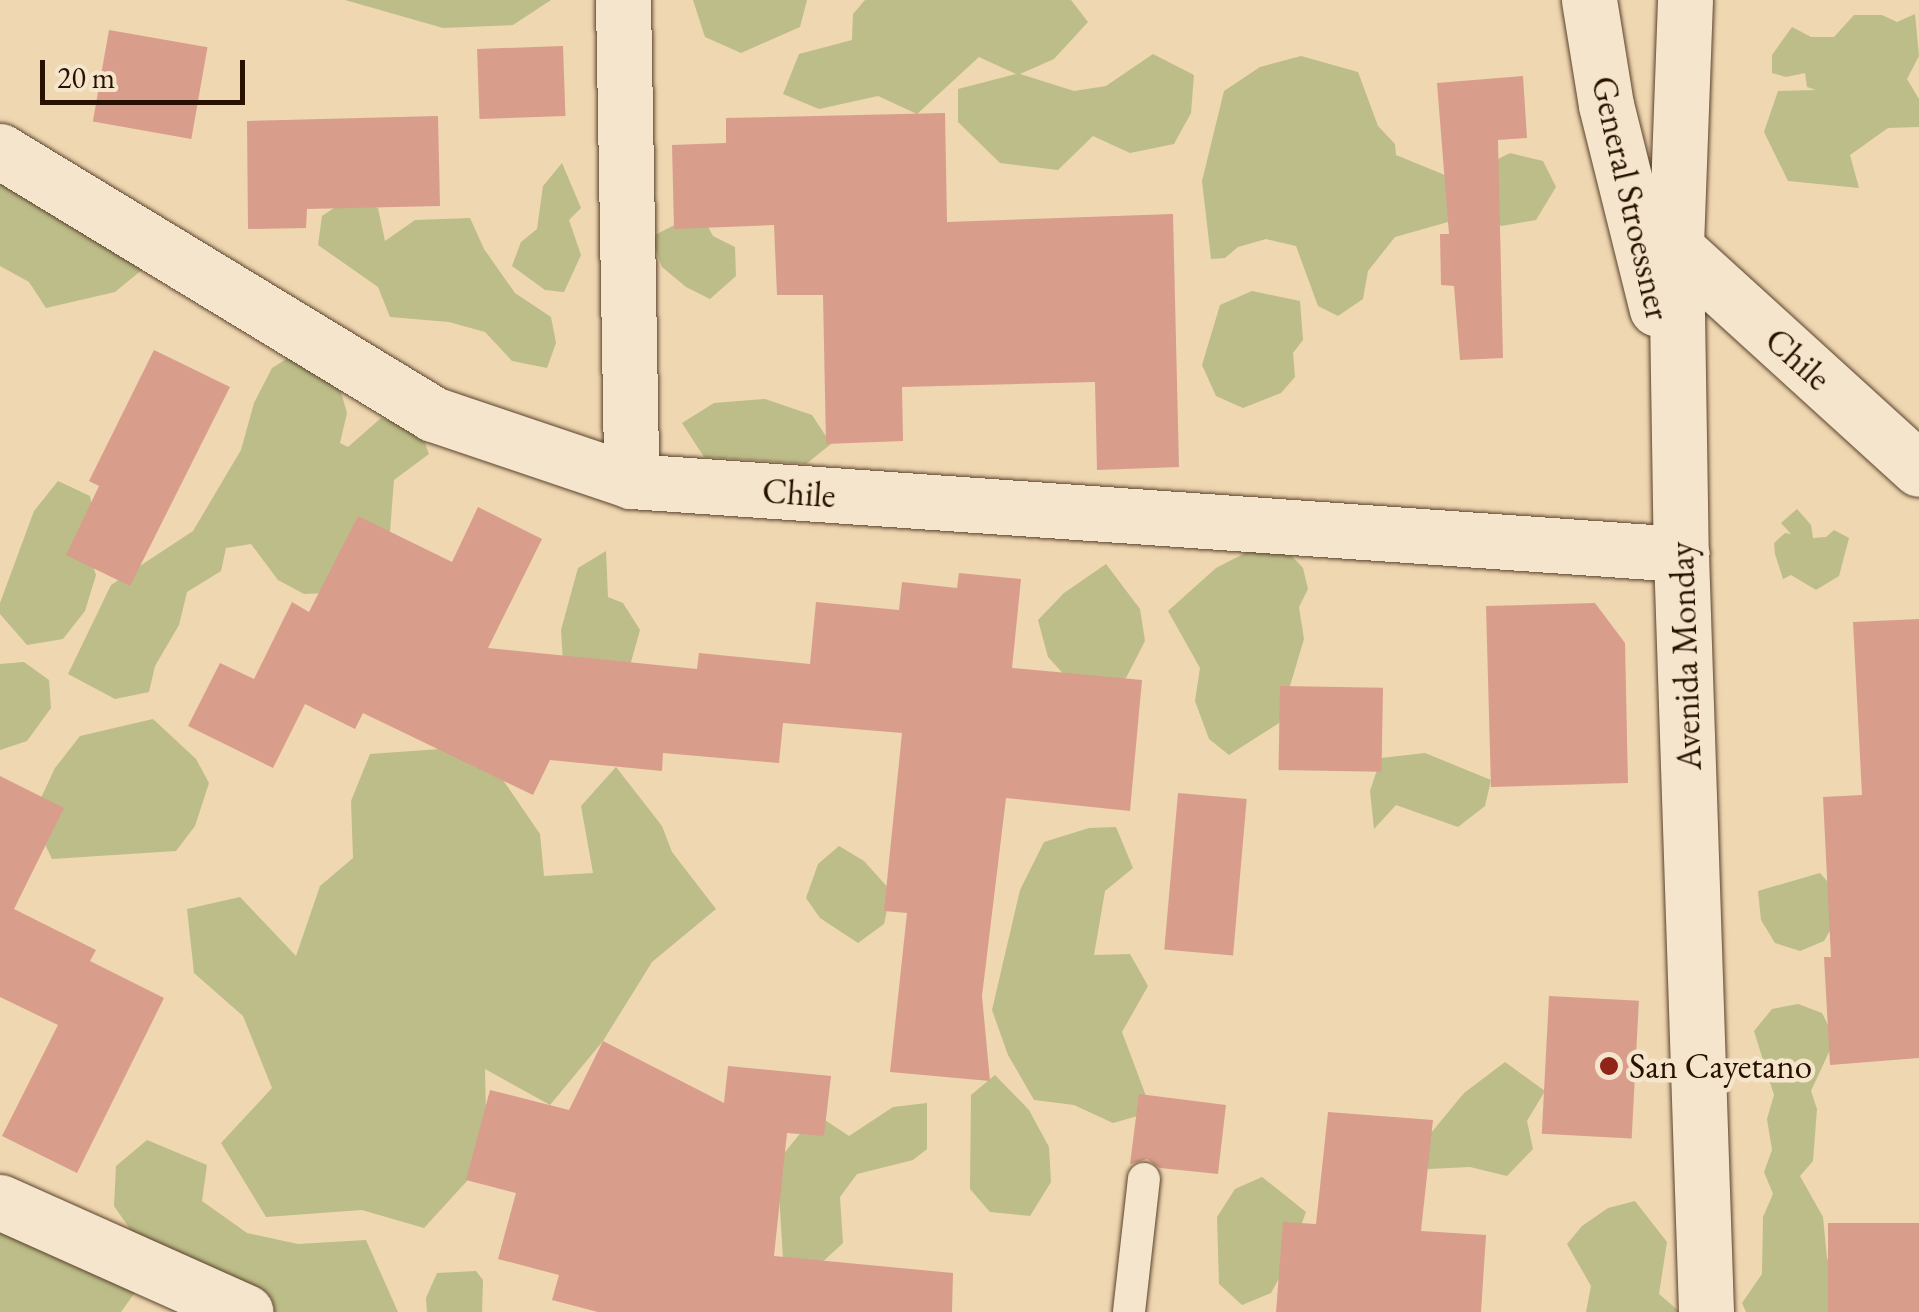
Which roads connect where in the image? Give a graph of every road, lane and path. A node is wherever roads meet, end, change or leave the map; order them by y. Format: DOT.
graph roads {
  1 [pos="623,0"];
  2 [pos="1589,0"];
  3 [pos="1685,0"];
  4 [pos="0,151"];
  5 [pos="1676,248"];
  6 [pos="1679,394"];
  7 [pos="1919,470"];
  8 [pos="631,481"];
  9 [pos="1681,554"];
  10 [pos="1144,1180"];
  11 [pos="0,1202"];
  12 [pos="246,1312"];
  13 [pos="1129,1312"];
  14 [pos="1706,1312"];
  1 -- 8 [label="street"];
  2 -- 6 [label="street, General Stroessner"];
  3 -- 5 [label="street, Avenida Monday"];
  4 -- 8 [label="street, Chile"];
  5 -- 6 [label="street, Avenida Monday"];
  5 -- 7 [label="street, Chile"];
  6 -- 9 [label="street, Avenida Monday"];
  8 -- 9 [label="street, Chile"];
  9 -- 14 [label="street, Avenida Monday"];
  10 -- 13 [label="lane"];
  11 -- 12 [label="street"];
}
